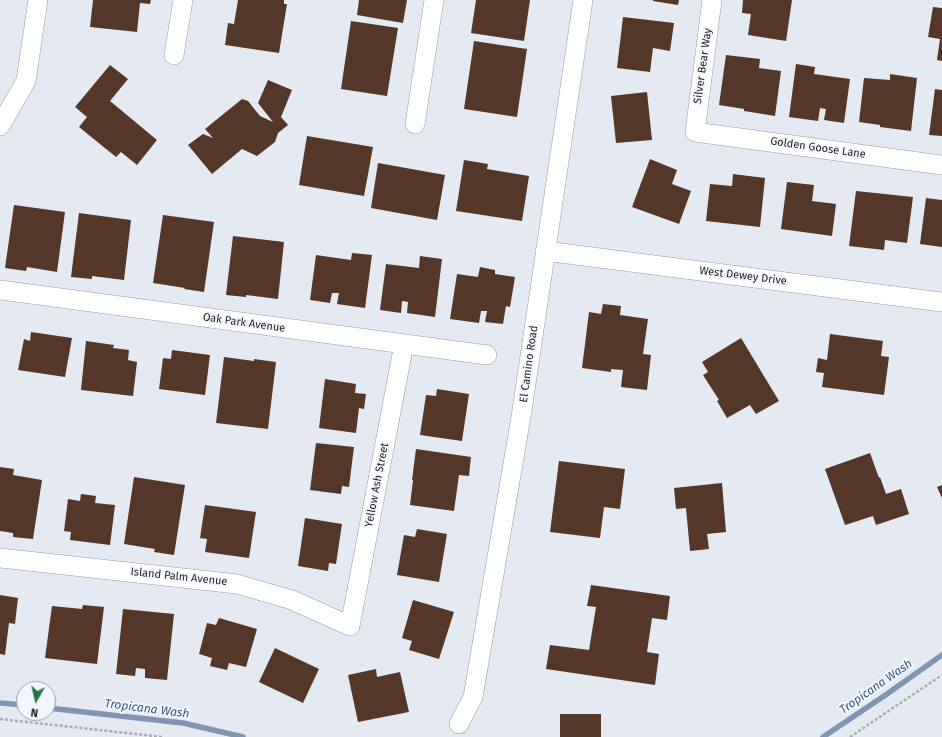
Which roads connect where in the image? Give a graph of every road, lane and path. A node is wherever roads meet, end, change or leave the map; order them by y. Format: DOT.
graph roads {
  1 [pos="38,0"];
  2 [pos="183,0"];
  3 [pos="434,0"];
  4 [pos="583,0"];
  5 [pos="712,0"];
  6 [pos="174,55"];
  7 [pos="415,124"];
  8 [pos="0,126"];
  9 [pos="695,132"];
  10 [pos="942,165"];
  11 [pos="545,251"];
  12 [pos="0,290"];
  13 [pos="942,302"];
  14 [pos="404,344"];
  15 [pos="487,355"];
  16 [pos="0,558"];
  17 [pos="350,626"];
  18 [pos="942,675"];
  19 [pos="0,719"];
  20 [pos="459,724"];
  21 [pos="163,737"];
  22 [pos="850,737"];
  1 -- 8 [label="street"];
  2 -- 6 [label="street"];
  3 -- 7 [label="street"];
  4 -- 11 [label="street, El Camino Road"];
  5 -- 9 [label="street, Silver Bear Way"];
  9 -- 10 [label="street, Golden Goose Lane"];
  11 -- 13 [label="street, West Dewey Drive"];
  11 -- 20 [label="street, El Camino Road"];
  12 -- 14 [label="street, Oak Park Avenue"];
  14 -- 15 [label="street, Oak Park Avenue"];
  14 -- 17 [label="street, Yellow Ash Street"];
  16 -- 17 [label="street, Island Palm Avenue"];
  18 -- 22 [label="path"];
  19 -- 21 [label="path"];
}
